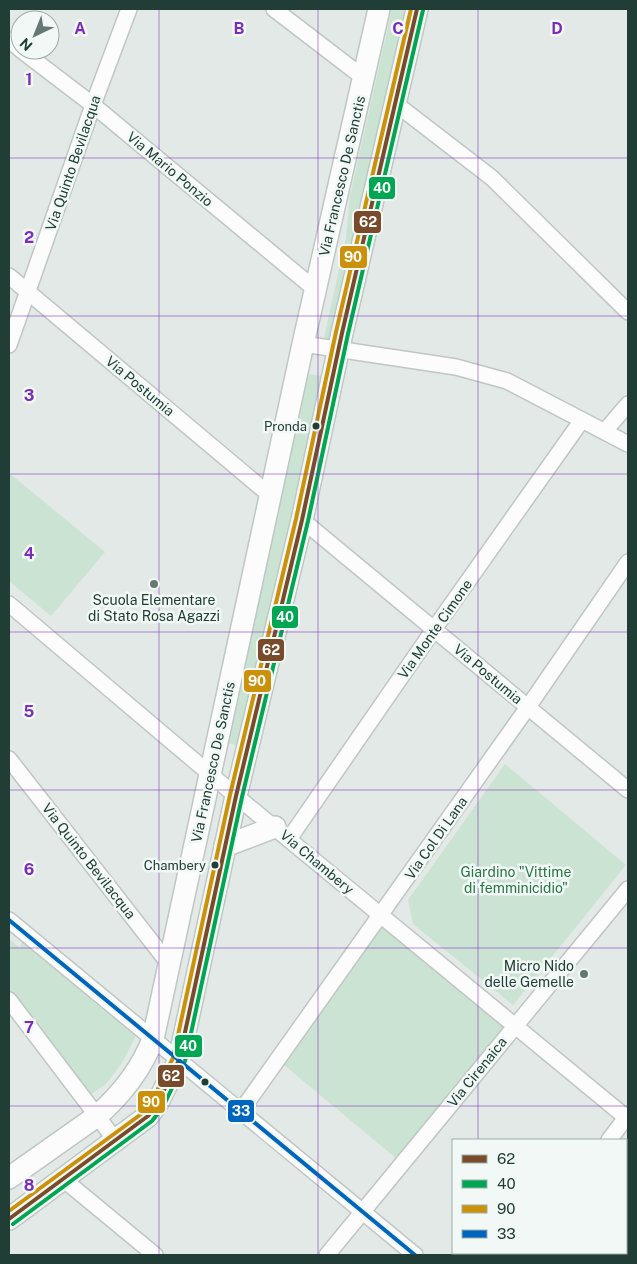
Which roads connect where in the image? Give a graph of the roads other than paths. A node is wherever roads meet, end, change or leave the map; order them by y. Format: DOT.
graph roads {
  1 [pos="129,9"];
  2 [pos="274,9"];
  3 [pos="379,9"];
  4 [pos="416,9"];
  5 [pos="35,60"];
  6 [pos="364,78"];
  7 [pos="396,104"];
  8 [pos="93,105"];
  9 [pos="9,276"];
  10 [pos="316,290"];
  11 [pos="28,292"];
  12 [pos="628,312"];
  13 [pos="303,344"];
  14 [pos="9,345"];
  15 [pos="339,349"];
  16 [pos="628,404"];
  17 [pos="582,420"];
  18 [pos="605,431"];
  19 [pos="628,444"];
  20 [pos="271,496"];
  21 [pos="302,520"];
  22 [pos="628,562"];
  23 [pos="9,604"];
  24 [pos="434,629"];
  25 [pos="528,708"];
  26 [pos="9,758"];
  27 [pos="210,773"];
  28 [pos="628,790"];
  29 [pos="236,796"];
  30 [pos="282,833"];
  31 [pos="225,846"];
  32 [pos="628,889"];
  33 [pos="382,915"];
  34 [pos="9,920"];
  35 [pos="170,964"];
  36 [pos="9,1000"];
  37 [pos="515,1026"];
  38 [pos="153,1039"];
  39 [pos="179,1060"];
  40 [pos="241,1111"];
  41 [pos="97,1116"];
  42 [pos="628,1117"];
  43 [pos="610,1139"];
  44 [pos="116,1141"];
  45 [pos="9,1178"];
  46 [pos="63,1179"];
  47 [pos="364,1212"];
  48 [pos="9,1219"];
  49 [pos="155,1255"];
  50 [pos="327,1255"];
  51 [pos="416,1255"];
  1 -- 8 [label="street, Via Quinto Bevilacqua"];
  2 -- 6 [label="street"];
  3 -- 6 [label="main road, Via Francesco De Sanctis"];
  4 -- 7 [label="main road"];
  5 -- 8 [label="street, Via Mario Ponzio"];
  6 -- 10 [label="main road, Via Francesco De Sanctis"];
  7 -- 12 [label="street"];
  7 -- 15 [label="main road"];
  8 -- 10 [label="street, Via Mario Ponzio"];
  8 -- 11 [label="street, Via Quinto Bevilacqua"];
  9 -- 11 [label="street, Via Postumia"];
  10 -- 13 [label="main road, Via Francesco De Sanctis"];
  11 -- 14 [label="street, Via Quinto Bevilacqua"];
  11 -- 20 [label="street, Via Postumia"];
  13 -- 15 [label="street"];
  13 -- 20 [label="main road, Via Francesco De Sanctis"];
  15 -- 17 [label="street"];
  15 -- 21 [label="main road"];
  16 -- 18 [label="street"];
  17 -- 18 [label="street"];
  17 -- 24 [label="street, Via Monte Cimone"];
  18 -- 19 [label="street"];
  20 -- 27 [label="main road, Via Francesco De Sanctis"];
  21 -- 24 [label="street, Via Postumia"];
  21 -- 29 [label="main road"];
  22 -- 25 [label="street, Via Col Di Lana"];
  23 -- 27 [label="street, Via Chambery"];
  24 -- 25 [label="street, Via Postumia"];
  24 -- 30 [label="street, Via Monte Cimone"];
  25 -- 28 [label="street, Via Postumia"];
  25 -- 33 [label="street, Via Col Di Lana"];
  26 -- 35 [label="street, Via Quinto Bevilacqua"];
  27 -- 29 [label="street, Via Chambery"];
  27 -- 35 [label="main road, Via Francesco De Sanctis"];
  29 -- 30 [label="street, Via Chambery"];
  29 -- 31 [label="main road"];
  30 -- 31 [label="main road"];
  30 -- 33 [label="street, Via Chambery"];
  31 -- 39 [label="main road"];
  32 -- 37 [label="street, Via Cirenaica"];
  33 -- 37 [label="street, Via Chambery"];
  33 -- 40 [label="street, Via Col Di Lana"];
  34 -- 38 [label="street"];
  35 -- 38 [label="main road, Via Francesco De Sanctis"];
  36 -- 41 [label="street"];
  37 -- 42 [label="street, Via Chambery"];
  37 -- 47 [label="street, Via Cirenaica"];
  38 -- 39 [label="street"];
  38 -- 41 [label="main road, Via Francesco De Sanctis"];
  39 -- 40 [label="street"];
  39 -- 44 [label="main road"];
  40 -- 47 [label="street"];
  41 -- 44 [label="street"];
  41 -- 45 [label="main road, Via Francesco De Sanctis"];
  42 -- 43 [label="street"];
  44 -- 46 [label="main road"];
  46 -- 48 [label="main road"];
  46 -- 49 [label="street"];
  47 -- 50 [label="street, Via Cirenaica"];
  47 -- 51 [label="street"];
}
